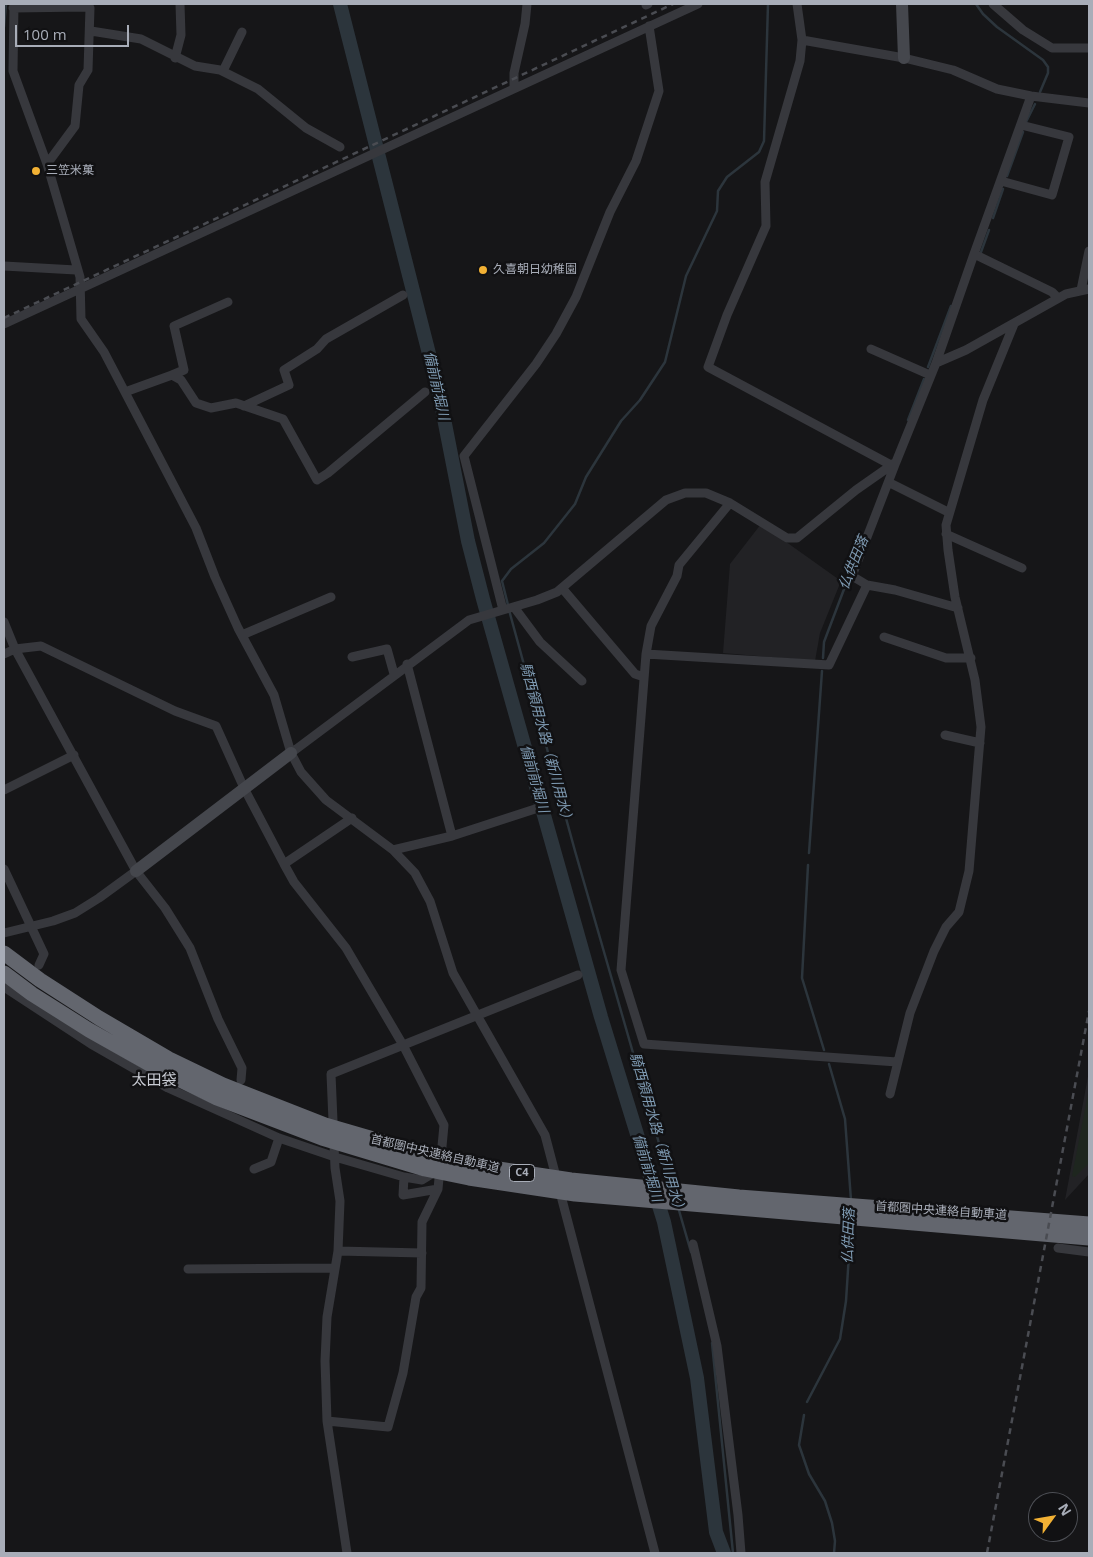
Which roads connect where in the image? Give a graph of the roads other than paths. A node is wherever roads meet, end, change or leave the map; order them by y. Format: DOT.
graph roads {
  1 [pos="180,4"];
  2 [pos="526,4"];
  3 [pos="698,4"];
  4 [pos="797,4"];
  5 [pos="902,4"];
  6 [pos="993,4"];
  7 [pos="86,5"];
  8 [pos="13,6"];
  9 [pos="649,26"];
  10 [pos="91,31"];
  11 [pos="242,32"];
  12 [pos="802,40"];
  13 [pos="1089,48"];
  14 [pos="175,58"];
  15 [pos="904,58"];
  16 [pos="222,71"];
  17 [pos="514,88"];
  18 [pos="1031,96"];
  19 [pos="1089,103"];
  20 [pos="1021,125"];
  21 [pos="340,147"];
  22 [pos="47,164"];
  23 [pos="1001,181"];
  24 [pos="1089,251"];
  25 [pos="974,254"];
  26 [pos="4,266"];
  27 [pos="76,270"];
  28 [pos="80,289"];
  29 [pos="1085,289"];
  30 [pos="403,295"];
  31 [pos="1058,298"];
  32 [pos="228,302"];
  33 [pos="4,324"];
  34 [pos="1014,324"];
  35 [pos="871,349"];
  36 [pos="936,363"];
  37 [pos="930,375"];
  38 [pos="172,376"];
  39 [pos="124,392"];
  40 [pos="425,392"];
  41 [pos="244,406"];
  42 [pos="893,464"];
  43 [pos="890,483"];
  44 [pos="730,502"];
  45 [pos="948,512"];
  46 [pos="946,534"];
  47 [pos="1022,568"];
  48 [pos="867,585"];
  49 [pos="562,588"];
  50 [pos="331,597"];
  51 [pos="514,607"];
  52 [pos="958,608"];
  53 [pos="503,610"];
  54 [pos="4,622"];
  55 [pos="242,635"];
  56 [pos="884,637"];
  57 [pos="15,649"];
  58 [pos="4,654"];
  59 [pos="646,654"];
  60 [pos="352,657"];
  61 [pos="971,658"];
  62 [pos="407,664"];
  63 [pos="394,674"];
  64 [pos="644,677"];
  65 [pos="582,681"];
  66 [pos="945,736"];
  67 [pos="980,743"];
  68 [pos="291,752"];
  69 [pos="74,755"];
  70 [pos="244,788"];
  71 [pos="4,790"];
  72 [pos="535,809"];
  73 [pos="352,818"];
  74 [pos="452,836"];
  75 [pos="394,850"];
  76 [pos="284,864"];
  77 [pos="4,869"];
  78 [pos="136,871"];
  79 [pos="30,927"];
  80 [pos="4,933"];
  81 [pos="4,953"];
  82 [pos="39,965"];
  83 [pos="4,973"];
  84 [pos="578,975"];
  85 [pos="4,987"];
  86 [pos="75,992"];
  87 [pos="475,1015"];
  88 [pos="56,1022"];
  89 [pos="403,1044"];
  90 [pos="897,1062"];
  91 [pos="241,1080"];
  92 [pos="259,1089"];
  93 [pos="890,1094"];
  94 [pos="276,1137"];
  95 [pos="335,1157"];
  96 [pos="254,1169"];
  97 [pos="440,1170"];
  98 [pos="404,1177"];
  99 [pos="438,1189"];
  100 [pos="1089,1224"];
  101 [pos="1089,1238"];
  102 [pos="694,1244"];
  103 [pos="1058,1248"];
  104 [pos="338,1251"];
  105 [pos="1089,1252"];
  106 [pos="422,1253"];
  107 [pos="188,1268"];
  108 [pos="334,1268"];
  109 [pos="327,1421"];
  110 [pos="346,1553"];
  111 [pos="655,1553"];
  112 [pos="741,1553"];
  1 -- 14 [label="street"];
  2 -- 17 [label="street"];
  3 -- 9 [label="street"];
  4 -- 12 [label="street"];
  5 -- 15 [label="street"];
  6 -- 13 [label="street"];
  7 -- 8 [label="street"];
  7 -- 10 [label="street"];
  8 -- 22 [label="street"];
  9 -- 17 [label="street"];
  9 -- 53 [label="street"];
  10 -- 14 [label="street"];
  10 -- 22 [label="street"];
  11 -- 16 [label="street"];
  12 -- 15 [label="street"];
  12 -- 42 [label="street"];
  14 -- 16 [label="street"];
  15 -- 18 [label="street"];
  16 -- 21 [label="street"];
  17 -- 28 [label="street"];
  18 -- 19 [label="street"];
  18 -- 20 [label="street"];
  20 -- 23 [label="street"];
  20 -- 23 [label="street"];
  22 -- 27 [label="street"];
  23 -- 25 [label="street"];
  24 -- 29 [label="street"];
  25 -- 31 [label="street"];
  25 -- 36 [label="street"];
  26 -- 27 [label="street"];
  27 -- 28 [label="street"];
  28 -- 33 [label="street"];
  28 -- 39 [label="street"];
  29 -- 31 [label="street"];
  30 -- 41 [label="street"];
  31 -- 34 [label="street"];
  32 -- 38 [label="street"];
  34 -- 36 [label="street"];
  34 -- 45 [label="street"];
  35 -- 37 [label="street"];
  36 -- 37 [label="street"];
  37 -- 42 [label="street"];
  38 -- 39 [label="street"];
  38 -- 41 [label="street"];
  39 -- 55 [label="street"];
  40 -- 41 [label="street"];
  42 -- 43 [label="street"];
  42 -- 44 [label="street"];
  43 -- 45 [label="street"];
  43 -- 48 [label="street"];
  44 -- 49 [label="street"];
  44 -- 59 [label="street"];
  45 -- 46 [label="street"];
  46 -- 47 [label="street"];
  46 -- 52 [label="street"];
  48 -- 52 [label="street"];
  48 -- 59 [label="street"];
  49 -- 51 [label="street"];
  49 -- 64 [label="street"];
  50 -- 55 [label="street"];
  51 -- 53 [label="street"];
  51 -- 65 [label="street"];
  52 -- 61 [label="street"];
  53 -- 62 [label="street"];
  54 -- 57 [label="street"];
  55 -- 68 [label="street"];
  56 -- 61 [label="street"];
  57 -- 58 [label="street"];
  57 -- 69 [label="street"];
  57 -- 70 [label="street"];
  59 -- 64 [label="street"];
  60 -- 63 [label="street"];
  61 -- 67 [label="street"];
  62 -- 63 [label="street"];
  62 -- 74 [label="street"];
  63 -- 68 [label="street"];
  64 -- 90 [label="street"];
  66 -- 67 [label="street"];
  67 -- 90 [label="street"];
  68 -- 70 [label="street"];
  68 -- 73 [label="street"];
  69 -- 71 [label="street"];
  69 -- 78 [label="street"];
  70 -- 76 [label="street"];
  70 -- 78 [label="street"];
  72 -- 74 [label="street"];
  73 -- 75 [label="street"];
  73 -- 76 [label="street"];
  74 -- 75 [label="street"];
  75 -- 87 [label="street"];
  76 -- 89 [label="street"];
  77 -- 79 [label="street"];
  78 -- 79 [label="street"];
  78 -- 91 [label="street"];
  79 -- 80 [label="street"];
  79 -- 82 [label="street"];
  81 -- 100 [label="highway, 首都圏中央連絡自動車道 / C4"];
  83 -- 101 [label="highway, 首都圏中央連絡自動車道 / C4"];
  84 -- 87 [label="street"];
  85 -- 88 [label="street"];
  86 -- 88 [label="street"];
  87 -- 89 [label="street"];
  87 -- 111 [label="street"];
  88 -- 94 [label="street"];
  89 -- 95 [label="street"];
  89 -- 97 [label="street"];
  90 -- 93 [label="street"];
  92 -- 94 [label="street"];
  94 -- 95 [label="street"];
  94 -- 96 [label="street"];
  95 -- 98 [label="street"];
  95 -- 104 [label="street"];
  97 -- 98 [label="street"];
  97 -- 99 [label="street"];
  98 -- 99 [label="street"];
  99 -- 106 [label="street"];
  102 -- 112 [label="street"];
  103 -- 105 [label="street"];
  104 -- 106 [label="street"];
  104 -- 108 [label="street"];
  106 -- 109 [label="street"];
  107 -- 108 [label="street"];
  108 -- 109 [label="street"];
  109 -- 110 [label="street"];
}
